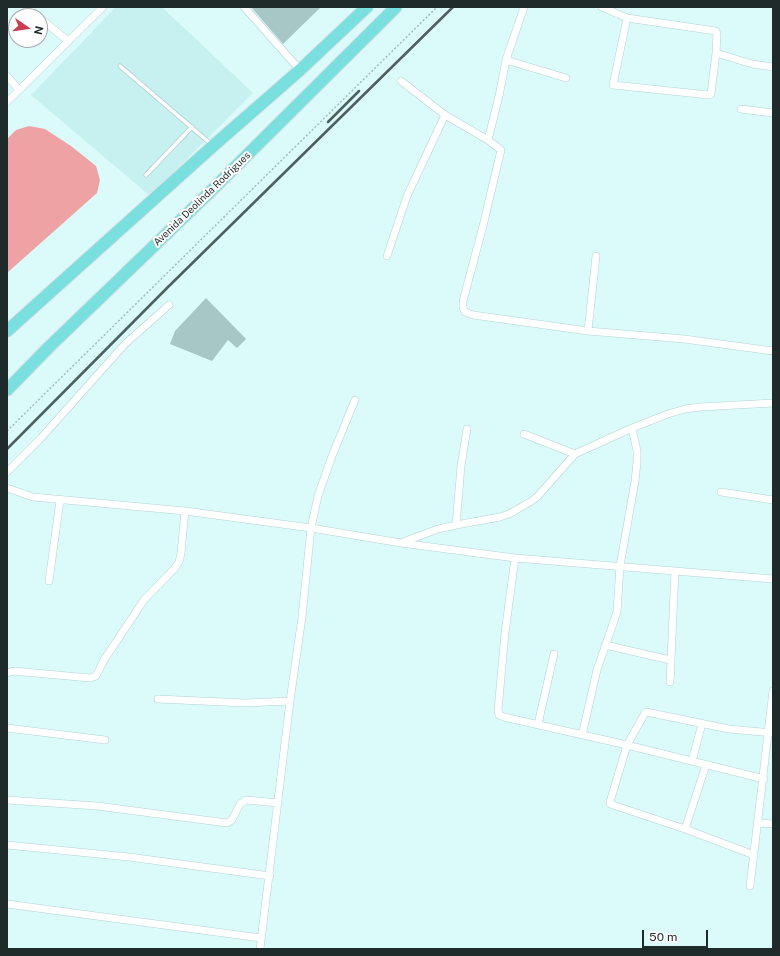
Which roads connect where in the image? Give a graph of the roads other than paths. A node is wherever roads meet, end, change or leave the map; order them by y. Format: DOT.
graph roads {
  1 [pos="103,7"];
  2 [pos="244,7"];
  3 [pos="396,7"];
  4 [pos="524,7"];
  5 [pos="602,7"];
  6 [pos="365,8"];
  7 [pos="627,18"];
  8 [pos="48,25"];
  9 [pos="68,41"];
  10 [pos="716,54"];
  11 [pos="506,60"];
  12 [pos="120,66"];
  13 [pos="773,67"];
  14 [pos="300,70"];
  15 [pos="7,76"];
  16 [pos="566,78"];
  17 [pos="401,81"];
  18 [pos="19,90"];
  19 [pos="7,102"];
  20 [pos="741,109"];
  21 [pos="773,113"];
  22 [pos="445,115"];
  23 [pos="192,127"];
  24 [pos="488,140"];
  25 [pos="213,146"];
  26 [pos="146,175"];
  27 [pos="387,256"];
  28 [pos="596,256"];
  29 [pos="169,305"];
  30 [pos="7,331"];
  31 [pos="588,331"];
  32 [pos="773,350"];
  33 [pos="7,390"];
  34 [pos="355,400"];
  35 [pos="773,403"];
  36 [pos="632,428"];
  37 [pos="467,430"];
  38 [pos="524,434"];
  39 [pos="575,454"];
  40 [pos="7,472"];
  41 [pos="7,488"];
  42 [pos="721,492"];
  43 [pos="60,500"];
  44 [pos="773,500"];
  45 [pos="185,511"];
  46 [pos="456,525"];
  47 [pos="311,528"];
  48 [pos="401,543"];
  49 [pos="515,558"];
  50 [pos="620,566"];
  51 [pos="675,571"];
  52 [pos="773,579"];
  53 [pos="48,581"];
  54 [pos="605,645"];
  55 [pos="554,654"];
  56 [pos="670,660"];
  57 [pos="7,673"];
  58 [pos="670,682"];
  59 [pos="773,691"];
  60 [pos="158,698"];
  61 [pos="290,701"];
  62 [pos="538,724"];
  63 [pos="702,724"];
  64 [pos="7,728"];
  65 [pos="771,733"];
  66 [pos="582,735"];
  67 [pos="105,740"];
  68 [pos="627,745"];
  69 [pos="692,761"];
  70 [pos="706,765"];
  71 [pos="764,779"];
  72 [pos="7,800"];
  73 [pos="278,803"];
  74 [pos="759,823"];
  75 [pos="773,824"];
  76 [pos="684,828"];
  77 [pos="7,845"];
  78 [pos="754,855"];
  79 [pos="270,876"];
  80 [pos="750,886"];
  81 [pos="7,904"];
  82 [pos="261,938"];
  83 [pos="260,949"];
  1 -- 9 [label="street"];
  2 -- 14 [label="street"];
  3 -- 33 [label="highway, Avenida Deolinda Rodrigues"];
  4 -- 11 [label="street"];
  5 -- 7 [label="street"];
  6 -- 14 [label="highway"];
  7 -- 10 [label="street"];
  7 -- 10 [label="street"];
  8 -- 9 [label="street"];
  9 -- 18 [label="street"];
  10 -- 13 [label="street"];
  11 -- 16 [label="street"];
  11 -- 24 [label="street"];
  12 -- 23 [label="lane"];
  14 -- 25 [label="highway"];
  15 -- 18 [label="street"];
  17 -- 22 [label="street"];
  18 -- 19 [label="street"];
  20 -- 21 [label="street"];
  22 -- 24 [label="street"];
  22 -- 27 [label="street"];
  23 -- 25 [label="lane"];
  23 -- 26 [label="lane"];
  24 -- 31 [label="street"];
  25 -- 30 [label="highway"];
  28 -- 31 [label="street"];
  29 -- 40 [label="street"];
  31 -- 32 [label="street"];
  34 -- 47 [label="street"];
  35 -- 36 [label="street"];
  36 -- 39 [label="street"];
  36 -- 50 [label="street"];
  37 -- 46 [label="street"];
  38 -- 39 [label="street"];
  39 -- 46 [label="street"];
  41 -- 43 [label="street"];
  42 -- 44 [label="street"];
  43 -- 45 [label="street"];
  43 -- 53 [label="street"];
  45 -- 47 [label="street"];
  45 -- 57 [label="street"];
  46 -- 48 [label="street"];
  47 -- 48 [label="street"];
  47 -- 61 [label="street"];
  48 -- 49 [label="street"];
  49 -- 50 [label="street"];
  49 -- 62 [label="street"];
  50 -- 51 [label="street"];
  50 -- 54 [label="street"];
  51 -- 52 [label="street"];
  51 -- 56 [label="street"];
  54 -- 56 [label="street"];
  54 -- 66 [label="street"];
  55 -- 62 [label="street"];
  56 -- 58 [label="street"];
  59 -- 65 [label="street"];
  60 -- 61 [label="street"];
  61 -- 73 [label="street"];
  62 -- 66 [label="street"];
  63 -- 65 [label="street"];
  63 -- 68 [label="street"];
  63 -- 69 [label="street"];
  64 -- 67 [label="street"];
  65 -- 71 [label="street"];
  66 -- 68 [label="street"];
  68 -- 69 [label="street"];
  68 -- 76 [label="street"];
  69 -- 70 [label="street"];
  70 -- 71 [label="street"];
  70 -- 76 [label="street"];
  71 -- 74 [label="street"];
  72 -- 73 [label="street"];
  73 -- 79 [label="street"];
  74 -- 75 [label="street"];
  74 -- 78 [label="street"];
  76 -- 78 [label="street"];
  77 -- 79 [label="street"];
  78 -- 80 [label="street"];
  79 -- 82 [label="street"];
  81 -- 82 [label="street"];
  82 -- 83 [label="street"];
}
